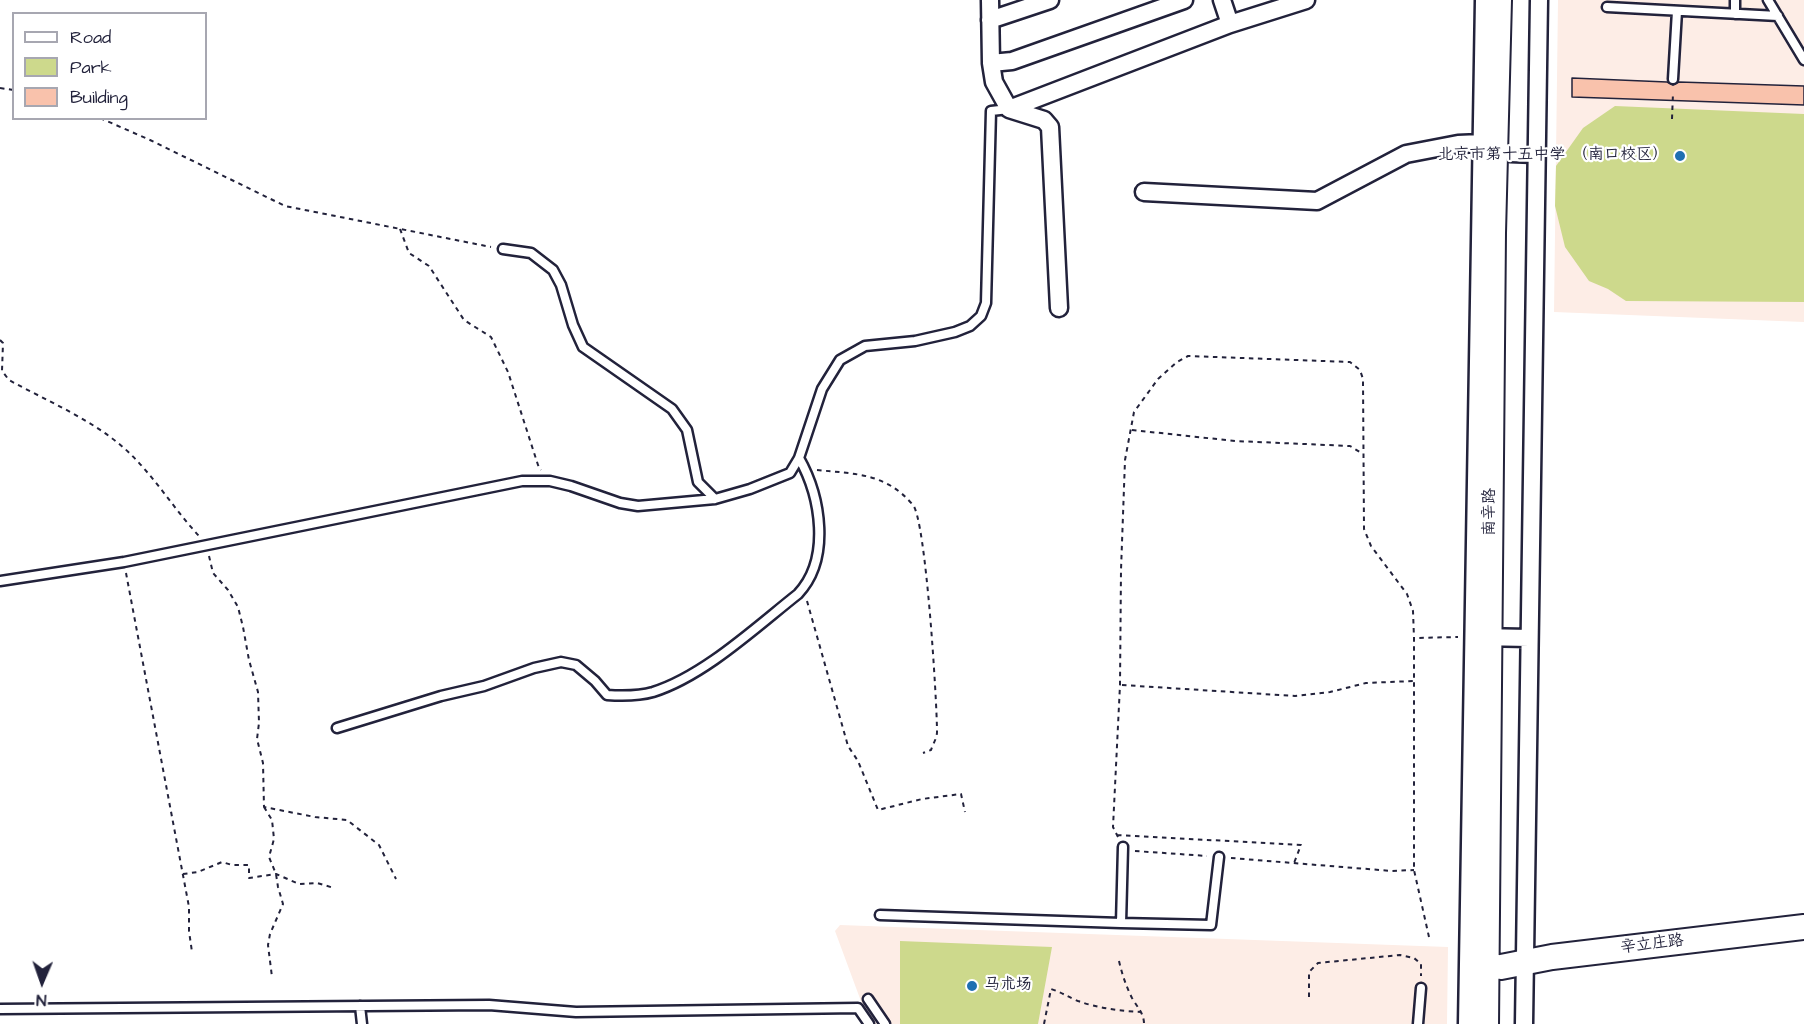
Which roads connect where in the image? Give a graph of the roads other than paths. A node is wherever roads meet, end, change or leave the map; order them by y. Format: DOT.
graph roads {
  1 [pos="990,0"];
  2 [pos="1050,0"];
  3 [pos="1184,0"];
  4 [pos="1222,0"];
  5 [pos="1306,0"];
  6 [pos="1484,0"];
  7 [pos="1499,0"];
  8 [pos="1513,0"];
  9 [pos="1539,0"];
  10 [pos="1735,0"];
  11 [pos="1768,0"];
  12 [pos="1606,7"];
  13 [pos="1677,11"];
  14 [pos="1735,14"];
  15 [pos="1778,16"];
  16 [pos="990,20"];
  17 [pos="1230,24"];
  18 [pos="1804,60"];
  19 [pos="991,63"];
  20 [pos="1673,79"];
  21 [pos="1489,102"];
  22 [pos="1009,109"];
  23 [pos="1481,143"];
  24 [pos="1510,157"];
  25 [pos="1536,158"];
  26 [pos="1144,192"];
  27 [pos="503,249"];
  28 [pos="1059,308"];
  29 [pos="799,458"];
  30 [pos="715,499"];
  31 [pos="0,581"];
  32 [pos="1489,638"];
  33 [pos="1529,638"];
  34 [pos="337,728"];
  35 [pos="1123,847"];
  36 [pos="1219,857"];
  37 [pos="880,915"];
  38 [pos="1121,923"];
  39 [pos="1804,927"];
  40 [pos="1525,962"];
  41 [pos="1501,967"];
  42 [pos="1421,988"];
  43 [pos="868,999"];
  44 [pos="360,1006"];
  45 [pos="0,1008"];
  46 [pos="362,1024"];
  47 [pos="869,1024"];
  48 [pos="885,1024"];
  49 [pos="1418,1024"];
  50 [pos="1467,1024"];
  51 [pos="1486,1024"];
  52 [pos="1501,1024"];
  53 [pos="1524,1024"];
  1 -- 16 [label="street"];
  2 -- 16 [label="street"];
  3 -- 19 [label="street"];
  4 -- 17 [label="street"];
  5 -- 17 [label="street"];
  6 -- 21 [label="street"];
  7 -- 21 [label="main road, 南辛路"];
  8 -- 24 [label="main road, 南辛路"];
  9 -- 25 [label="street"];
  10 -- 14 [label="lane"];
  11 -- 15 [label="lane"];
  12 -- 13 [label="lane"];
  13 -- 14 [label="lane"];
  13 -- 20 [label="lane"];
  14 -- 15 [label="lane"];
  15 -- 18 [label="lane"];
  16 -- 19 [label="street"];
  17 -- 22 [label="street"];
  19 -- 22 [label="street"];
  21 -- 23 [label="street"];
  21 -- 32 [label="main road, 南辛路"];
  22 -- 28 [label="street"];
  22 -- 29 [label="lane"];
  23 -- 26 [label="street"];
  23 -- 32 [label="street"];
  24 -- 25 [label="lane"];
  24 -- 32 [label="main road, 南辛路"];
  25 -- 33 [label="street"];
  27 -- 30 [label="lane"];
  29 -- 30 [label="lane"];
  29 -- 34 [label="lane"];
  30 -- 31 [label="lane"];
  32 -- 33 [label="street"];
  32 -- 41 [label="main road, 南辛路"];
  32 -- 50 [label="street"];
  32 -- 51 [label="main road, 南辛路"];
  33 -- 40 [label="street"];
  35 -- 38 [label="lane"];
  36 -- 38 [label="lane"];
  37 -- 38 [label="lane"];
  39 -- 40 [label="main road, 辛立庄路"];
  40 -- 41 [label="main road, 辛立庄路"];
  40 -- 53 [label="street"];
  41 -- 52 [label="main road, 南辛路"];
  42 -- 49 [label="lane"];
  43 -- 48 [label="lane"];
  44 -- 45 [label="lane"];
  44 -- 46 [label="lane"];
  44 -- 47 [label="lane"];
}
